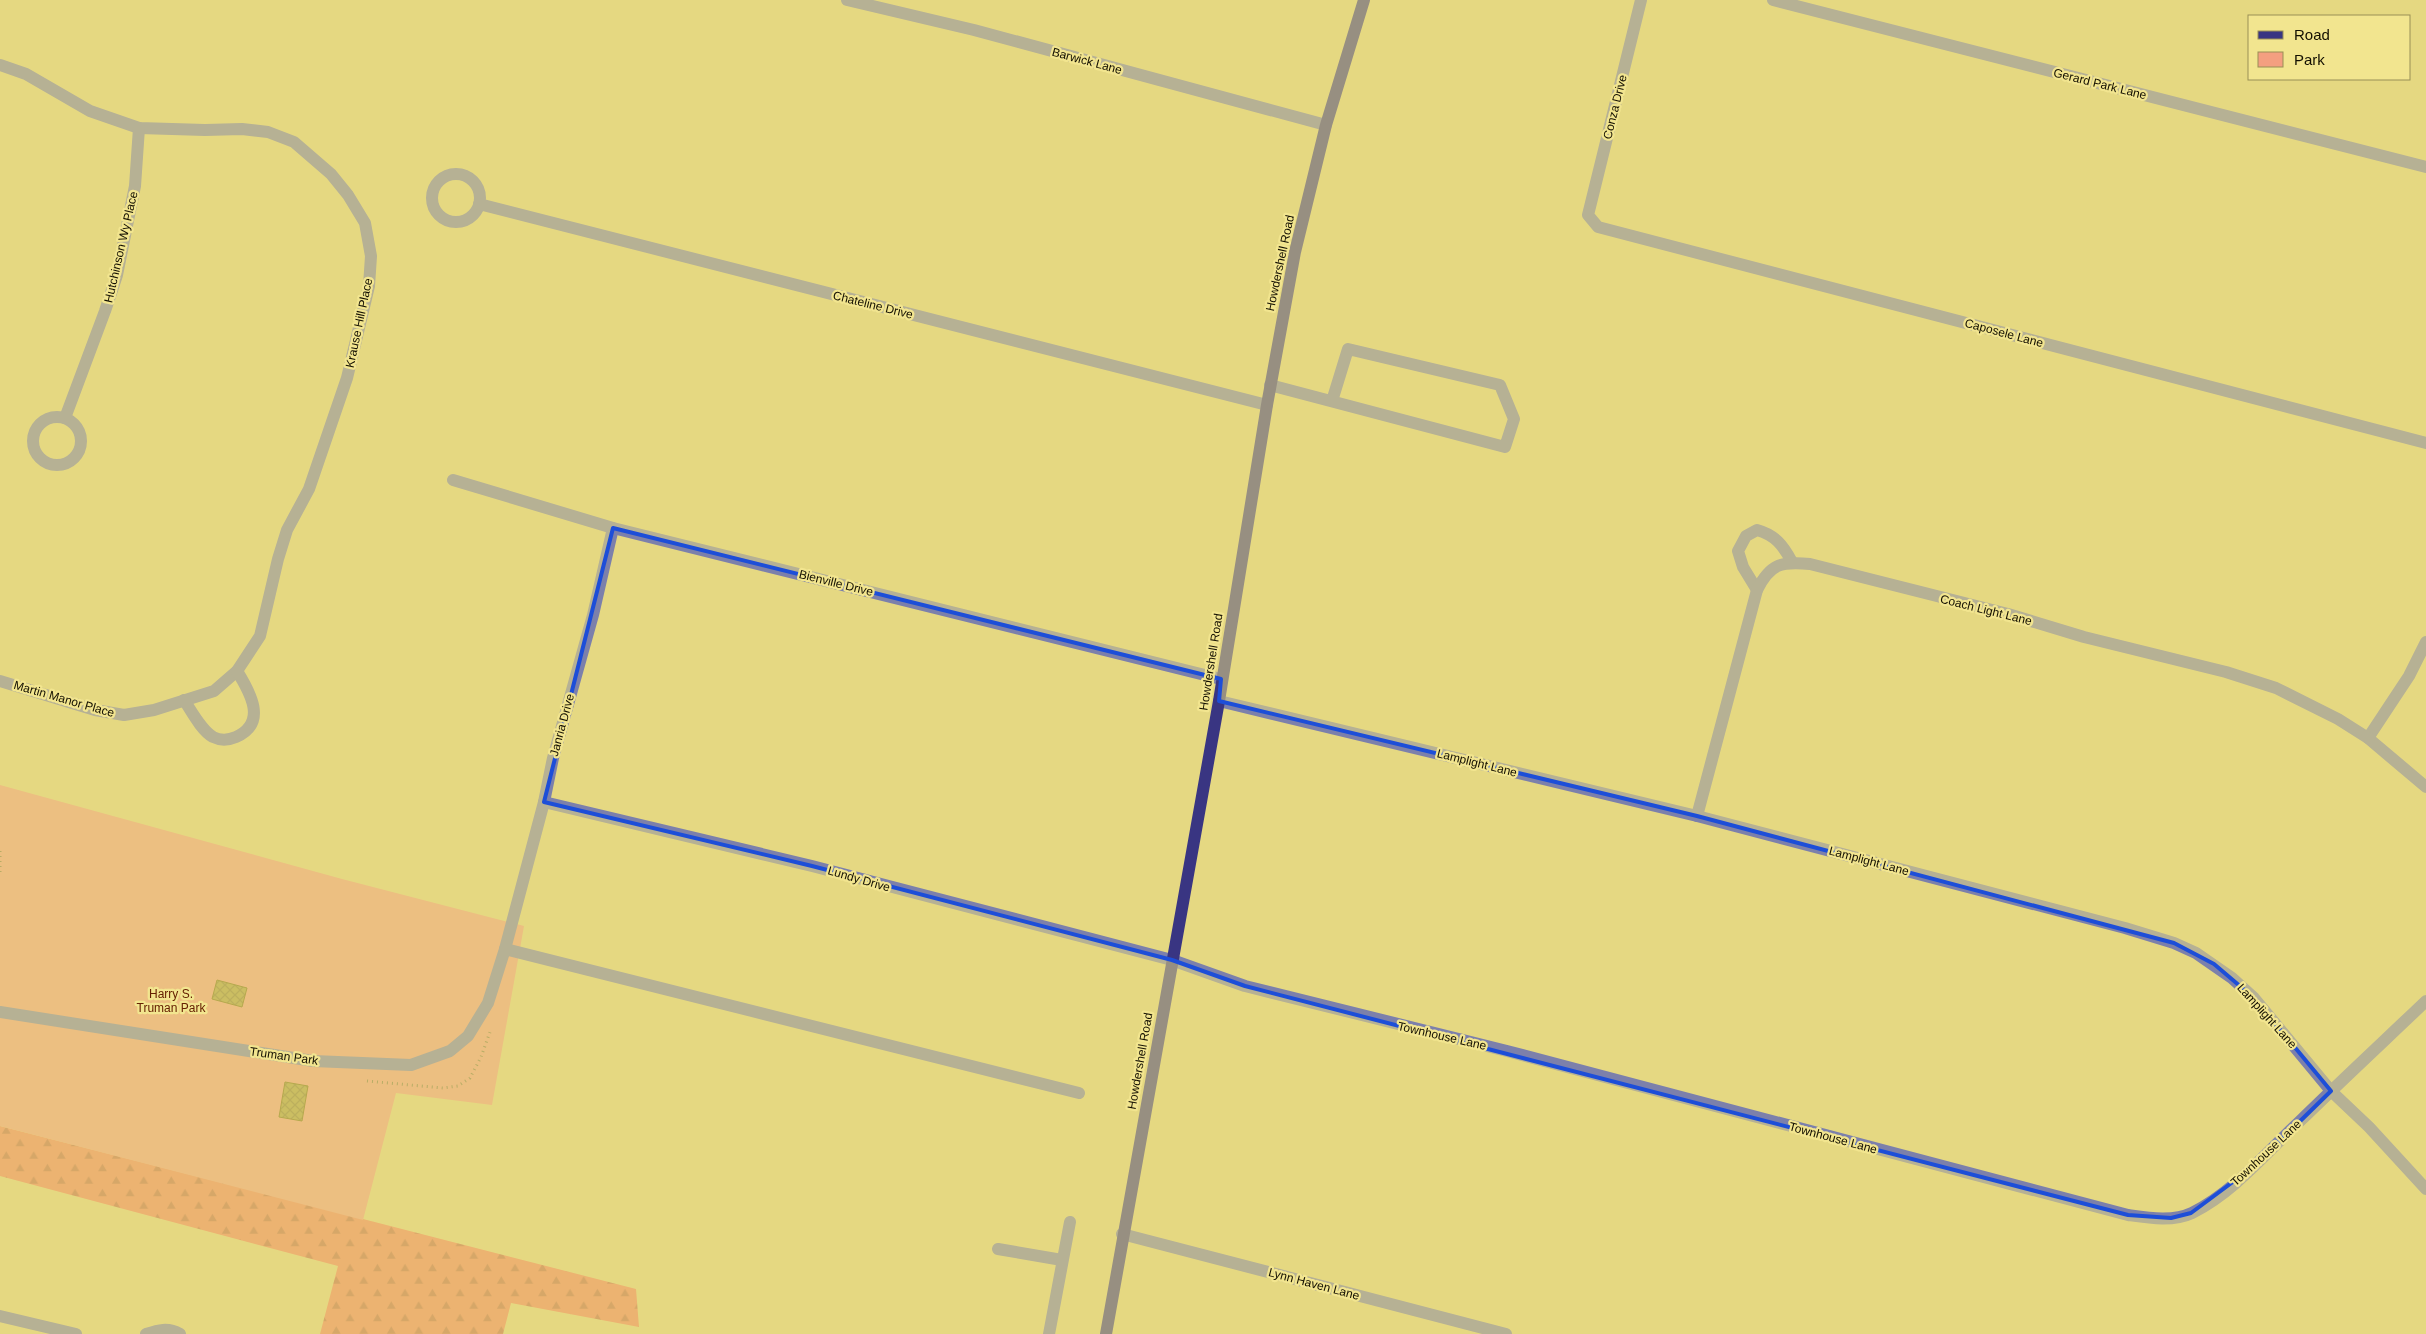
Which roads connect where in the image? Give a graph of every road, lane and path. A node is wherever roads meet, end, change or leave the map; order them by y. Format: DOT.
graph roads {
  1 [pos="847,0"];
  2 [pos="1364,0"];
  3 [pos="1641,0"];
  4 [pos="1773,0"];
  5 [pos="0,65"];
  6 [pos="1326,125"];
  7 [pos="138,128"];
  8 [pos="2426,167"];
  9 [pos="479,204"];
  10 [pos="1588,215"];
  11 [pos="1270,385"];
  12 [pos="1332,401"];
  13 [pos="1267,405"];
  14 [pos="65,418"];
  15 [pos="2426,443"];
  16 [pos="453,480"];
  17 [pos="613,528"];
  18 [pos="1792,562"];
  19 [pos="1757,590"];
  20 [pos="2426,642"];
  21 [pos="237,671"];
  22 [pos="1221,679"];
  23 [pos="0,681"];
  24 [pos="214,691"];
  25 [pos="184,700"];
  26 [pos="1219,701"];
  27 [pos="2368,738"];
  28 [pos="2426,787"];
  29 [pos="544,802"];
  30 [pos="1697,816"];
  31 [pos="0,851"];
  32 [pos="0,873"];
  33 [pos="512,923"];
  34 [pos="505,949"];
  35 [pos="1172,960"];
  36 [pos="2426,1001"];
  37 [pos="0,1012"];
  38 [pos="2331,1090"];
  39 [pos="1079,1093"];
  40 [pos="2426,1189"];
  41 [pos="1070,1222"];
  42 [pos="1122,1234"];
  43 [pos="998,1249"];
  44 [pos="1062,1260"];
  45 [pos="0,1316"];
  46 [pos="76,1334"];
  47 [pos="146,1334"];
  48 [pos="180,1334"];
  49 [pos="1049,1334"];
  50 [pos="1106,1334"];
  51 [pos="1506,1334"];
  1 -- 6 [label="street, Barwick Lane"];
  2 -- 6 [label="main road, Howdershell Road"];
  3 -- 10 [label="street, Conza Drive"];
  4 -- 8 [label="street, Gerard Park Lane"];
  5 -- 7 [label="street, Krause Hill Place"];
  6 -- 11 [label="main road, Howdershell Road"];
  7 -- 14 [label="street, Hutchinson Wy Place"];
  7 -- 21 [label="street, Krause Hill Place"];
  9 -- 13 [label="street, Chateline Drive"];
  10 -- 15 [label="street, Caposele Lane"];
  11 -- 12 [label="street"];
  11 -- 13 [label="main road, Howdershell Road"];
  12 -- 12 [label="street"];
  13 -- 22 [label="main road, Howdershell Road"];
  16 -- 17 [label="street, Bienville Drive"];
  17 -- 22 [label="street, Bienville Drive"];
  17 -- 29 [label="street, Janria Drive"];
  18 -- 19 [label="street"];
  18 -- 19 [label="street"];
  18 -- 27 [label="street, Coach Light Lane"];
  19 -- 30 [label="street"];
  20 -- 27 [label="street"];
  21 -- 24 [label="street, Krause Hill Place"];
  21 -- 25 [label="street"];
  22 -- 26 [label="main road, Howdershell Road"];
  23 -- 25 [label="street, Martin Manor Place"];
  24 -- 25 [label="street, Martin Manor Place"];
  26 -- 30 [label="street, Lamplight Lane"];
  26 -- 35 [label="main road, Howdershell Road"];
  27 -- 28 [label="street, Coach Light Lane"];
  29 -- 33 [label="street, Janria Drive"];
  29 -- 35 [label="street, Lundy Drive"];
  30 -- 38 [label="street, Lamplight Lane"];
  31 -- 32 [label="path"];
  33 -- 34 [label="street, Truman Park"];
  34 -- 37 [label="street, Truman Park"];
  34 -- 39 [label="street"];
  35 -- 38 [label="street, Townhouse Lane"];
  35 -- 42 [label="main road, Howdershell Road"];
  36 -- 38 [label="street, Townhouse Lane"];
  38 -- 40 [label="street, Lamplight Lane"];
  41 -- 44 [label="street"];
  42 -- 50 [label="main road, Howdershell Road"];
  42 -- 51 [label="street, Lynn Haven Lane"];
  43 -- 44 [label="street"];
  44 -- 49 [label="street"];
  45 -- 46 [label="street"];
  47 -- 48 [label="street"];
}
